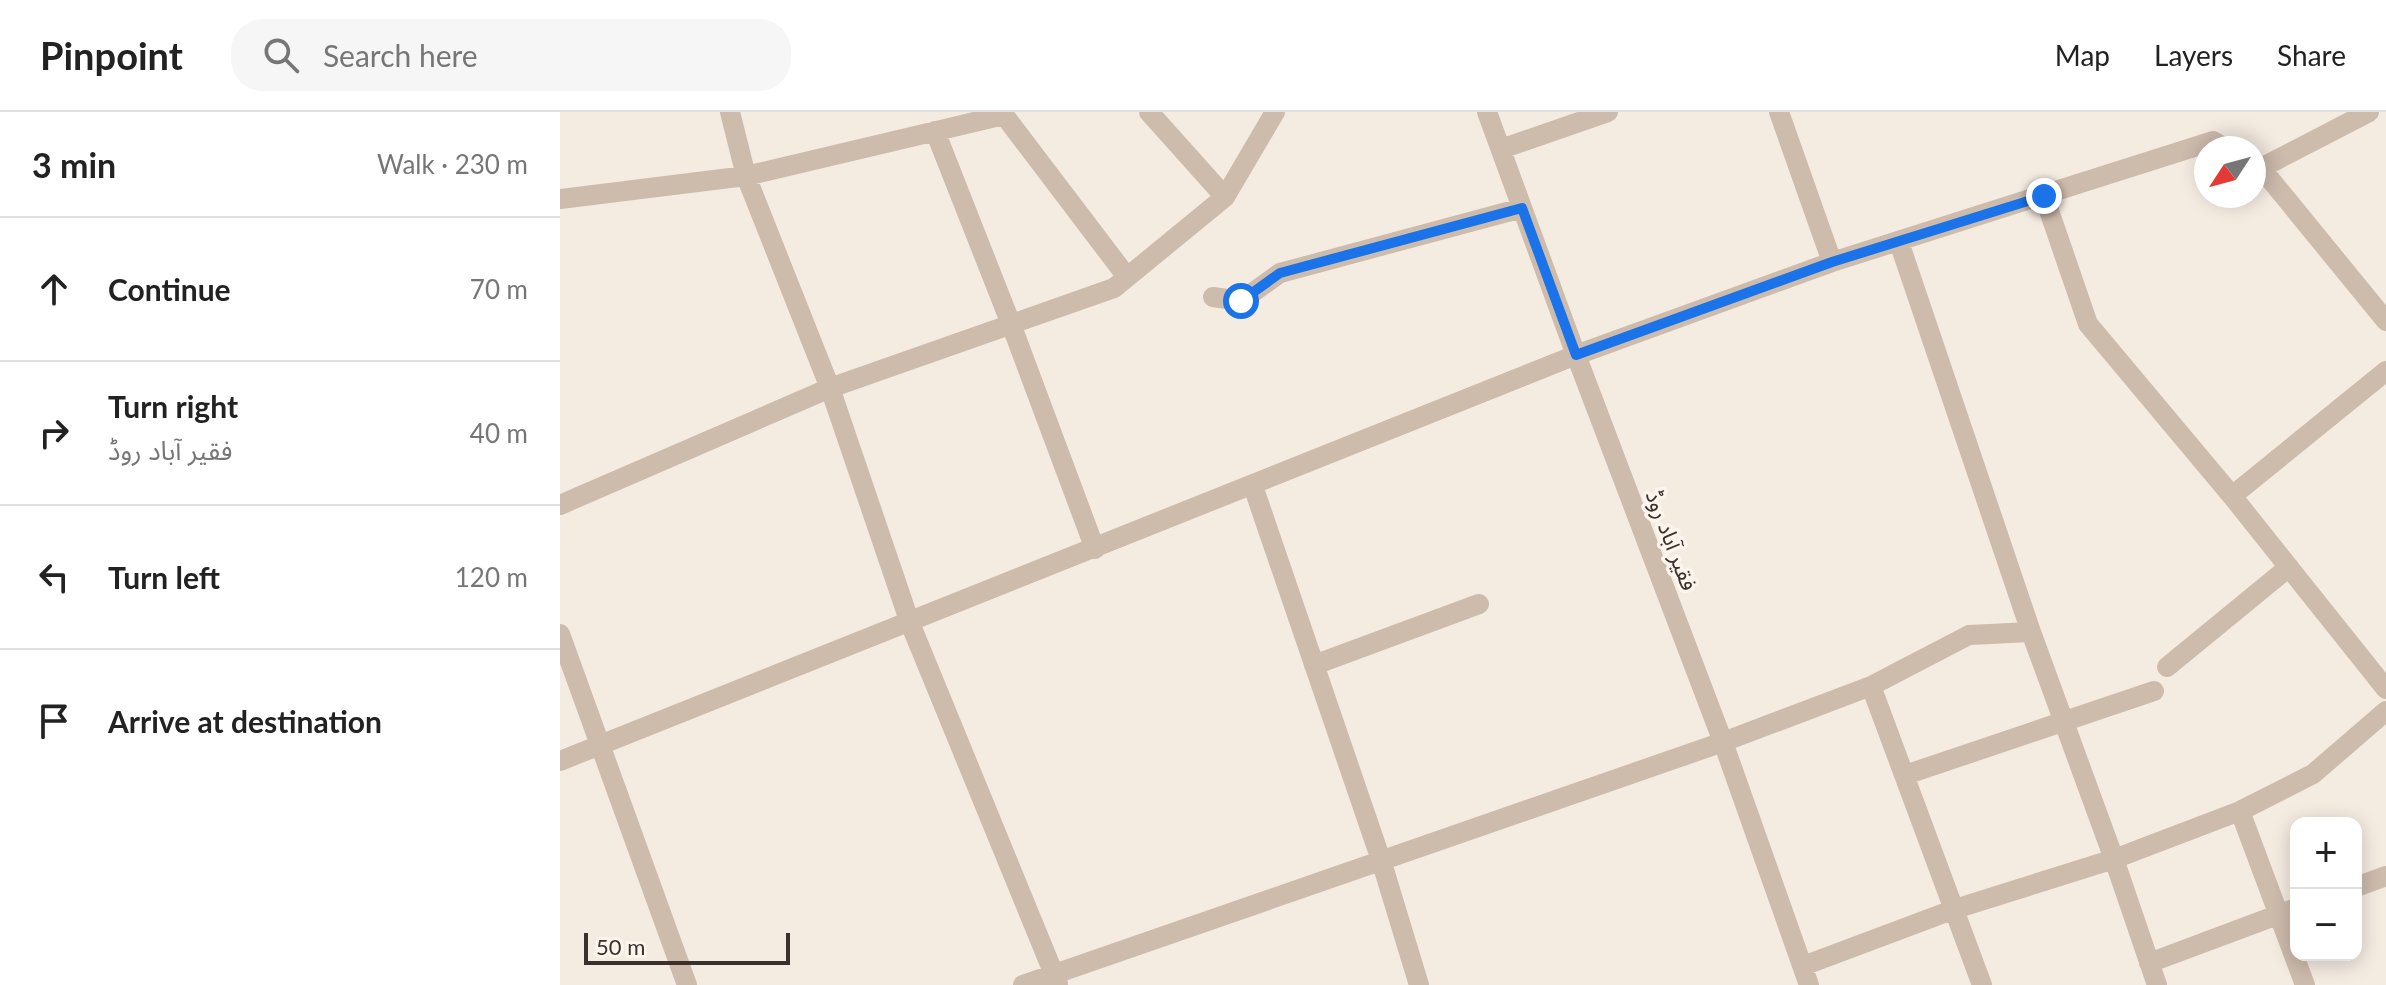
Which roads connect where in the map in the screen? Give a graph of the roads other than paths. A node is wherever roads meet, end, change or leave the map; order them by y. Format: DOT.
graph roads {
  1 [pos="730,112"];
  2 [pos="1149,112"];
  3 [pos="1275,112"];
  4 [pos="1487,112"];
  5 [pos="1608,112"];
  6 [pos="1779,112"];
  7 [pos="2369,112"];
  8 [pos="935,131"];
  9 [pos="2194,147"];
  10 [pos="1501,149"];
  11 [pos="2266,162"];
  12 [pos="746,176"];
  13 [pos="2266,176"];
  14 [pos="2044,196"];
  15 [pos="1225,197"];
  16 [pos="560,199"];
  17 [pos="1522,208"];
  18 [pos="1899,242"];
  19 [pos="1832,262"];
  20 [pos="1127,277"];
  21 [pos="1213,297"];
  22 [pos="2386,321"];
  23 [pos="1011,324"];
  24 [pos="1576,355"];
  25 [pos="2386,371"];
  26 [pos="830,388"];
  27 [pos="1253,486"];
  28 [pos="2232,496"];
  29 [pos="560,505"];
  30 [pos="1095,549"];
  31 [pos="2289,567"];
  32 [pos="1479,604"];
  33 [pos="910,623"];
  34 [pos="2031,632"];
  35 [pos="560,634"];
  36 [pos="1314,665"];
  37 [pos="2167,667"];
  38 [pos="1871,686"];
  39 [pos="2386,689"];
  40 [pos="2154,691"];
  41 [pos="2386,711"];
  42 [pos="2063,720"];
  43 [pos="1723,742"];
  44 [pos="600,746"];
  45 [pos="560,761"];
  46 [pos="1905,775"];
  47 [pos="2240,811"];
  48 [pos="2114,859"];
  49 [pos="1381,860"];
  50 [pos="2386,876"];
  51 [pos="2362,885"];
  52 [pos="1955,909"];
  53 [pos="2287,911"];
  54 [pos="2149,963"];
  55 [pos="1806,976"];
  56 [pos="1056,979"];
  57 [pos="687,985"];
  58 [pos="1023,985"];
  59 [pos="1419,985"];
  60 [pos="1982,985"];
  61 [pos="2157,985"];
  62 [pos="2305,985"];
  1 -- 12 [label="street"];
  2 -- 15 [label="street"];
  3 -- 15 [label="street"];
  4 -- 10 [label="street, فقیر آباد روڈ"];
  5 -- 10 [label="street"];
  6 -- 19 [label="street"];
  7 -- 11 [label="street"];
  8 -- 12 [label="street"];
  8 -- 20 [label="street"];
  8 -- 23 [label="street"];
  9 -- 14 [label="street"];
  10 -- 17 [label="street, فقیر آباد روڈ"];
  12 -- 16 [label="street"];
  12 -- 26 [label="street"];
  13 -- 22 [label="street"];
  14 -- 18 [label="street"];
  14 -- 28 [label="street"];
  15 -- 20 [label="street"];
  17 -- 21 [label="street"];
  17 -- 24 [label="street, فقیر آباد روڈ"];
  18 -- 19 [label="street"];
  18 -- 34 [label="street"];
  19 -- 24 [label="street"];
  20 -- 23 [label="street"];
  23 -- 26 [label="street"];
  23 -- 30 [label="street"];
  24 -- 27 [label="street"];
  24 -- 43 [label="street, فقیر آباد روڈ"];
  25 -- 28 [label="street"];
  26 -- 29 [label="street"];
  26 -- 33 [label="street"];
  27 -- 30 [label="street"];
  27 -- 36 [label="street"];
  28 -- 31 [label="street"];
  30 -- 33 [label="street"];
  31 -- 37 [label="street"];
  31 -- 39 [label="street"];
  32 -- 36 [label="street"];
  33 -- 44 [label="street"];
  33 -- 56 [label="street"];
  34 -- 38 [label="street"];
  34 -- 42 [label="street"];
  35 -- 44 [label="street"];
  36 -- 49 [label="street"];
  38 -- 43 [label="street"];
  38 -- 46 [label="street"];
  40 -- 42 [label="street"];
  41 -- 47 [label="street"];
  42 -- 46 [label="street"];
  42 -- 48 [label="street"];
  43 -- 49 [label="street"];
  43 -- 55 [label="street, فقیر آباد روڈ"];
  44 -- 45 [label="street"];
  44 -- 57 [label="street"];
  46 -- 52 [label="street"];
  47 -- 48 [label="street"];
  47 -- 53 [label="street"];
  48 -- 52 [label="street"];
  48 -- 54 [label="street"];
  49 -- 56 [label="street"];
  49 -- 59 [label="street"];
  50 -- 51 [label="street"];
  52 -- 55 [label="street"];
  52 -- 60 [label="street"];
  53 -- 54 [label="street"];
  53 -- 62 [label="street"];
  54 -- 61 [label="street"];
  56 -- 58 [label="street"];
}
